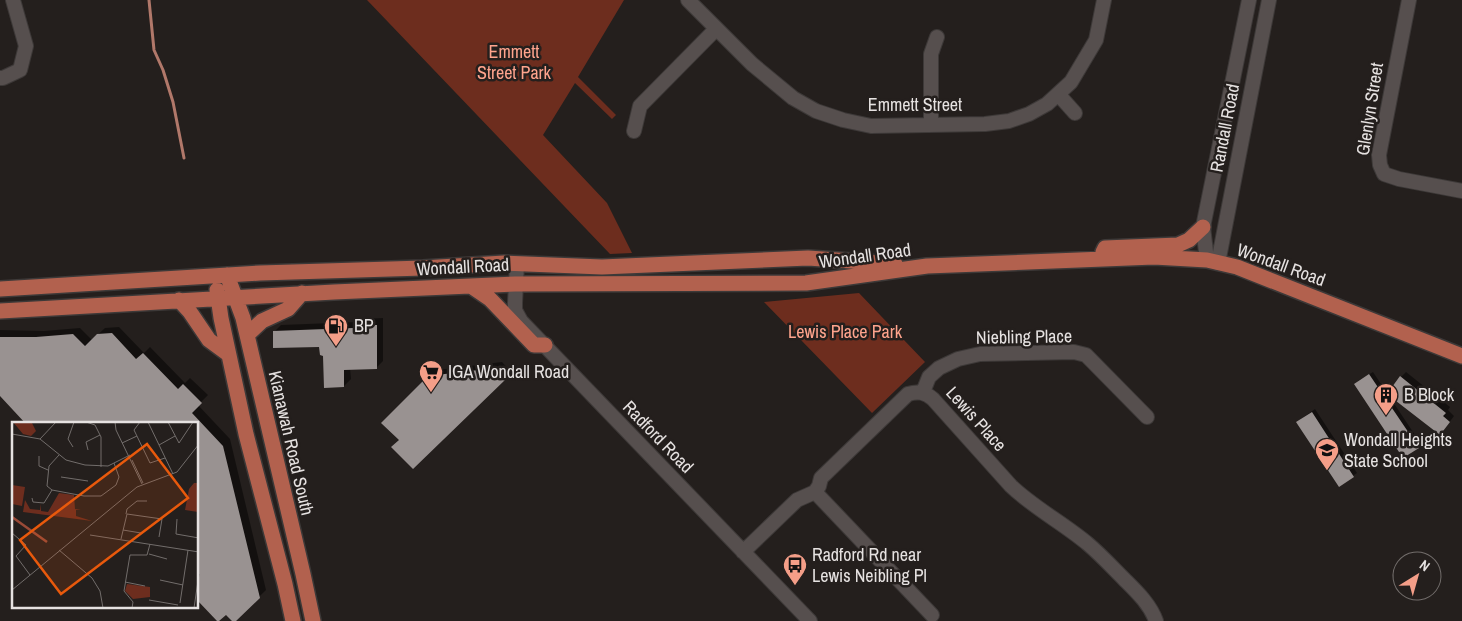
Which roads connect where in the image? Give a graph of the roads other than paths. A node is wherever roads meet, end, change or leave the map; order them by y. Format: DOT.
graph roads {
  1 [pos="14,0"];
  2 [pos="688,0"];
  3 [pos="1104,0"];
  4 [pos="1249,0"];
  5 [pos="1269,0"];
  6 [pos="1409,0"];
  7 [pos="716,29"];
  8 [pos="937,37"];
  9 [pos="0,78"];
  10 [pos="1058,94"];
  11 [pos="1075,113"];
  12 [pos="932,125"];
  13 [pos="634,131"];
  14 [pos="1462,191"];
  15 [pos="1203,226"];
  16 [pos="808,258"];
  17 [pos="1098,259"];
  18 [pos="1212,261"];
  19 [pos="517,264"];
  20 [pos="927,266"];
  21 [pos="221,275"];
  22 [pos="811,282"];
  23 [pos="515,284"];
  24 [pos="471,286"];
  25 [pos="0,289"];
  26 [pos="302,293"];
  27 [pos="236,297"];
  28 [pos="218,299"];
  29 [pos="179,300"];
  30 [pos="0,311"];
  31 [pos="247,335"];
  32 [pos="545,345"];
  33 [pos="228,354"];
  34 [pos="1462,356"];
  35 [pos="923,392"];
  36 [pos="1146,416"];
  37 [pos="815,492"];
  38 [pos="743,552"];
  39 [pos="932,615"];
  40 [pos="293,621"];
  41 [pos="313,621"];
  42 [pos="810,621"];
  43 [pos="1156,621"];
  1 -- 9 [label="street"];
  2 -- 7 [label="street, Emmett Street"];
  3 -- 10 [label="street, Emmett Street"];
  4 -- 15 [label="street, Randall Road"];
  5 -- 18 [label="street, Randall Road"];
  6 -- 14 [label="street, Glenlyn Street"];
  7 -- 12 [label="street, Emmett Street"];
  7 -- 13 [label="street"];
  8 -- 12 [label="street"];
  10 -- 11 [label="street"];
  10 -- 12 [label="street, Emmett Street"];
  15 -- 17 [label="main road"];
  15 -- 18 [label="street, Randall Road"];
  16 -- 19 [label="main road, Wondall Road"];
  16 -- 20 [label="main road, Wondall Road"];
  16 -- 22 [label="main road"];
  17 -- 18 [label="main road, Wondall Road"];
  17 -- 20 [label="main road, Wondall Road"];
  18 -- 34 [label="main road, Wondall Road"];
  19 -- 21 [label="main road, Wondall Road"];
  19 -- 23 [label="street, Radford Road"];
  20 -- 22 [label="main road, Wondall Road"];
  21 -- 25 [label="main road, Wondall Road"];
  21 -- 27 [label="main road, Kianawah Road South"];
  21 -- 28 [label="main road"];
  22 -- 23 [label="main road, Wondall Road"];
  23 -- 24 [label="main road, Wondall Road"];
  23 -- 32 [label="street, Radford Road"];
  24 -- 26 [label="main road, Wondall Road"];
  24 -- 32 [label="main road"];
  26 -- 27 [label="main road, Wondall Road"];
  26 -- 31 [label="main road"];
  27 -- 28 [label="main road, Wondall Road"];
  27 -- 31 [label="main road, Kianawah Road South"];
  28 -- 29 [label="main road, Wondall Road"];
  28 -- 33 [label="main road"];
  29 -- 30 [label="main road, Wondall Road"];
  29 -- 33 [label="main road"];
  31 -- 41 [label="main road, Kianawah Road South"];
  32 -- 38 [label="street, Radford Road"];
  33 -- 40 [label="main road"];
  35 -- 36 [label="street, Niebling Place"];
  35 -- 37 [label="street, Lewis Place"];
  35 -- 43 [label="street, Lewis Place"];
  37 -- 38 [label="street, Lewis Place"];
  37 -- 39 [label="street"];
  38 -- 42 [label="street, Radford Road"];
}
